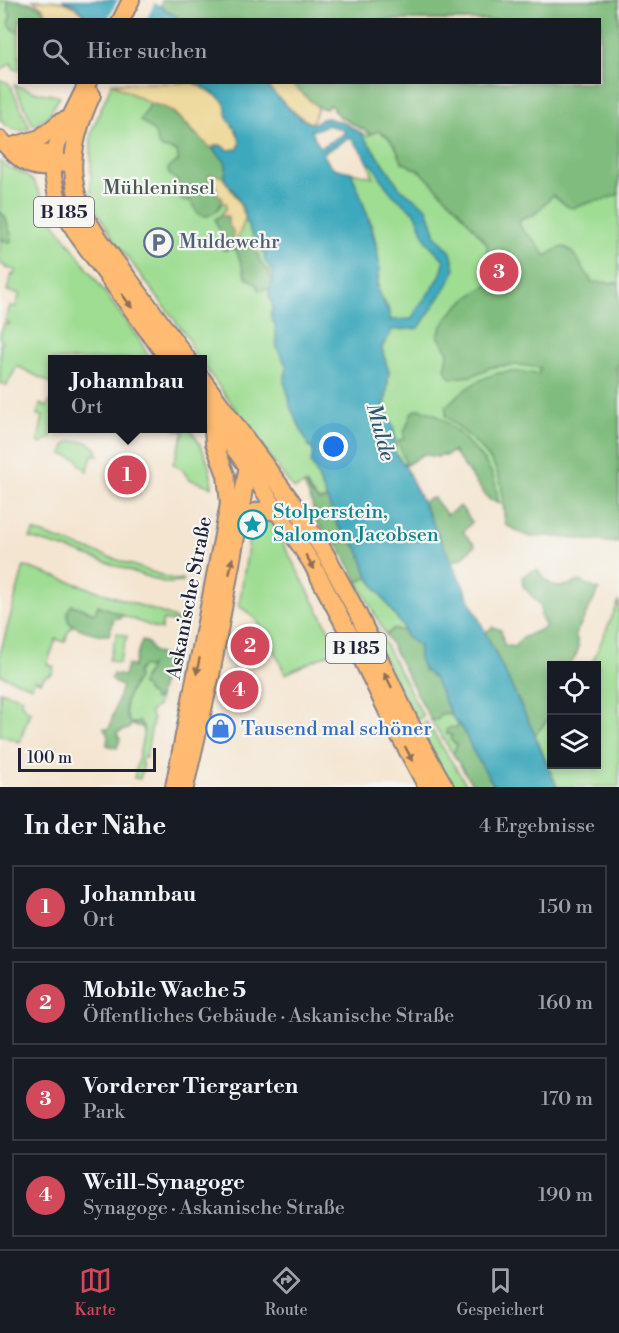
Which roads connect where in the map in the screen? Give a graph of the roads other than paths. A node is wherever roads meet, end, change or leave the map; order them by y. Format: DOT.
graph roads {
  1 [pos="131,0"];
  2 [pos="142,0"];
  3 [pos="122,18"];
  4 [pos="133,18"];
  5 [pos="94,84"];
  6 [pos="95,84"];
  7 [pos="69,119"];
  8 [pos="5,143"];
  9 [pos="54,163"];
  10 [pos="73,164"];
  11 [pos="165,355"];
  12 [pos="184,355"];
  13 [pos="207,387"];
  14 [pos="207,411"];
  15 [pos="247,442"];
  16 [pos="250,475"];
  17 [pos="281,487"];
  18 [pos="229,496"];
  19 [pos="279,513"];
  20 [pos="239,520"];
  21 [pos="174,787"];
  22 [pos="185,787"];
  23 [pos="427,787"];
  24 [pos="445,787"];
  1 -- 3 [label="main road"];
  2 -- 4 [label="main road"];
  5 -- 7 [label="main road, B 185"];
  6 -- 10 [label="main road, B 185"];
  7 -- 8 [label="main road"];
  7 -- 9 [label="main road, B 185"];
  8 -- 9 [label="main road"];
  9 -- 10 [label="main road"];
  9 -- 11 [label="main road, B 185, one-way"];
  10 -- 12 [label="main road, B 185"];
  13 -- 15 [label="main road, B 185"];
  14 -- 16 [label="main road, B 185"];
  14 -- 18 [label="main road, Askanische Straße"];
  15 -- 16 [label="main road, Askanische Straße"];
  15 -- 17 [label="main road, B 185"];
  16 -- 17 [label="main road"];
  16 -- 18 [label="main road"];
  16 -- 19 [label="main road, B 185"];
  16 -- 20 [label="main road, Askanische Straße"];
  24 -- 17 [label="main road, B 185, one-way"];
  18 -- 21 [label="main road, Askanische Straße, one-way"];
  19 -- 20 [label="main road"];
  19 -- 23 [label="main road, B 185, one-way"];
  22 -- 20 [label="main road, Askanische Straße, one-way"];
}
